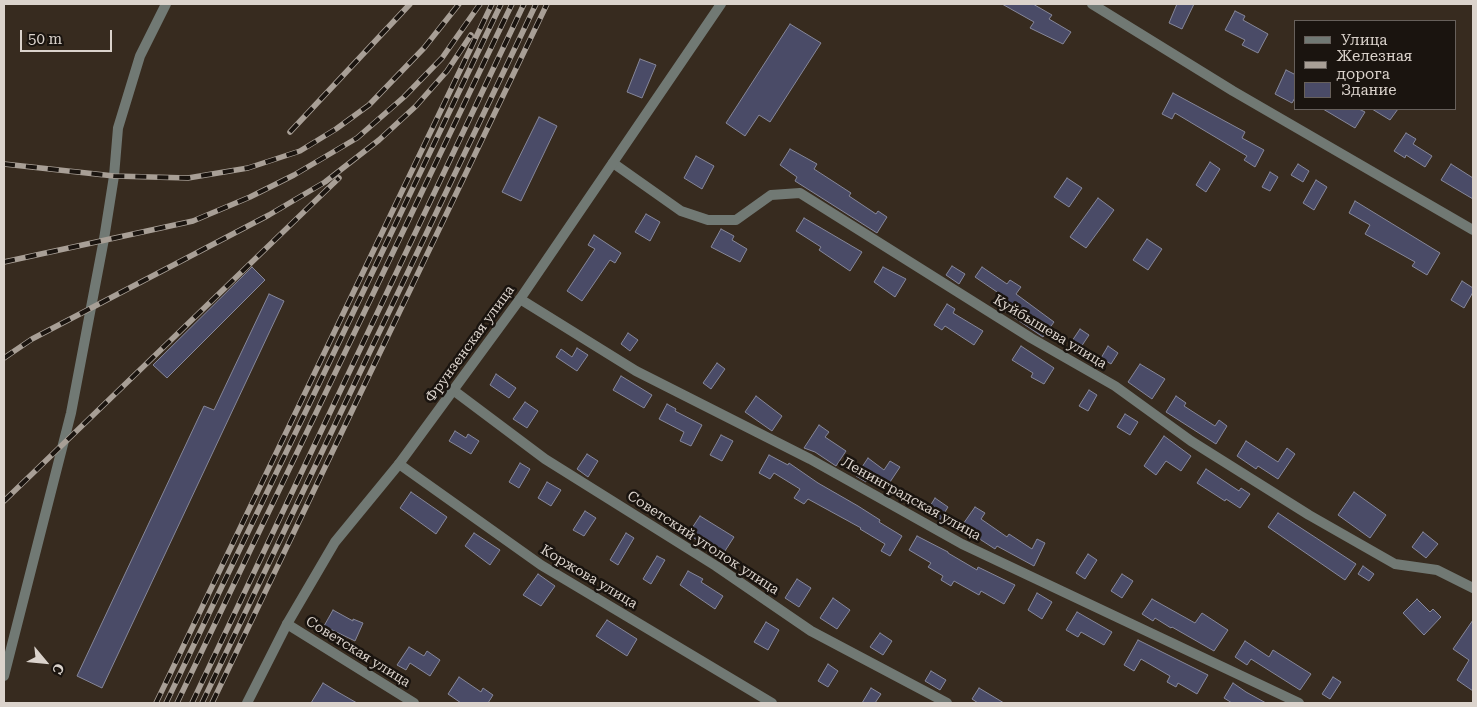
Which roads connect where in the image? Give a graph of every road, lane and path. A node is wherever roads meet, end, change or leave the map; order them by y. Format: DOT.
graph roads {
  1 [pos="166,4"];
  2 [pos="721,4"];
  3 [pos="1092,4"];
  4 [pos="613,163"];
  5 [pos="1473,230"];
  6 [pos="520,299"];
  7 [pos="453,390"];
  8 [pos="399,464"];
  9 [pos="1473,588"];
  10 [pos="287,624"];
  11 [pos="4,676"];
  12 [pos="247,703"];
  13 [pos="414,703"];
  14 [pos="772,703"];
  15 [pos="948,703"];
  16 [pos="1299,703"];
  1 -- 11 [label="street"];
  2 -- 4 [label="street, Фрунзенская улица"];
  3 -- 5 [label="street"];
  4 -- 6 [label="street, Фрунзенская улица"];
  4 -- 9 [label="street, Куйбышева улица"];
  6 -- 7 [label="street, Фрунзенская улица"];
  6 -- 16 [label="street, Ленинградская улица"];
  7 -- 8 [label="street, Фрунзенская улица"];
  7 -- 15 [label="street, Советский уголок улица"];
  8 -- 10 [label="street, Фрунзенская улица"];
  8 -- 14 [label="street, Коржова улица"];
  10 -- 12 [label="street, Фрунзенская улица"];
  10 -- 13 [label="street, Советская улица"];
}
